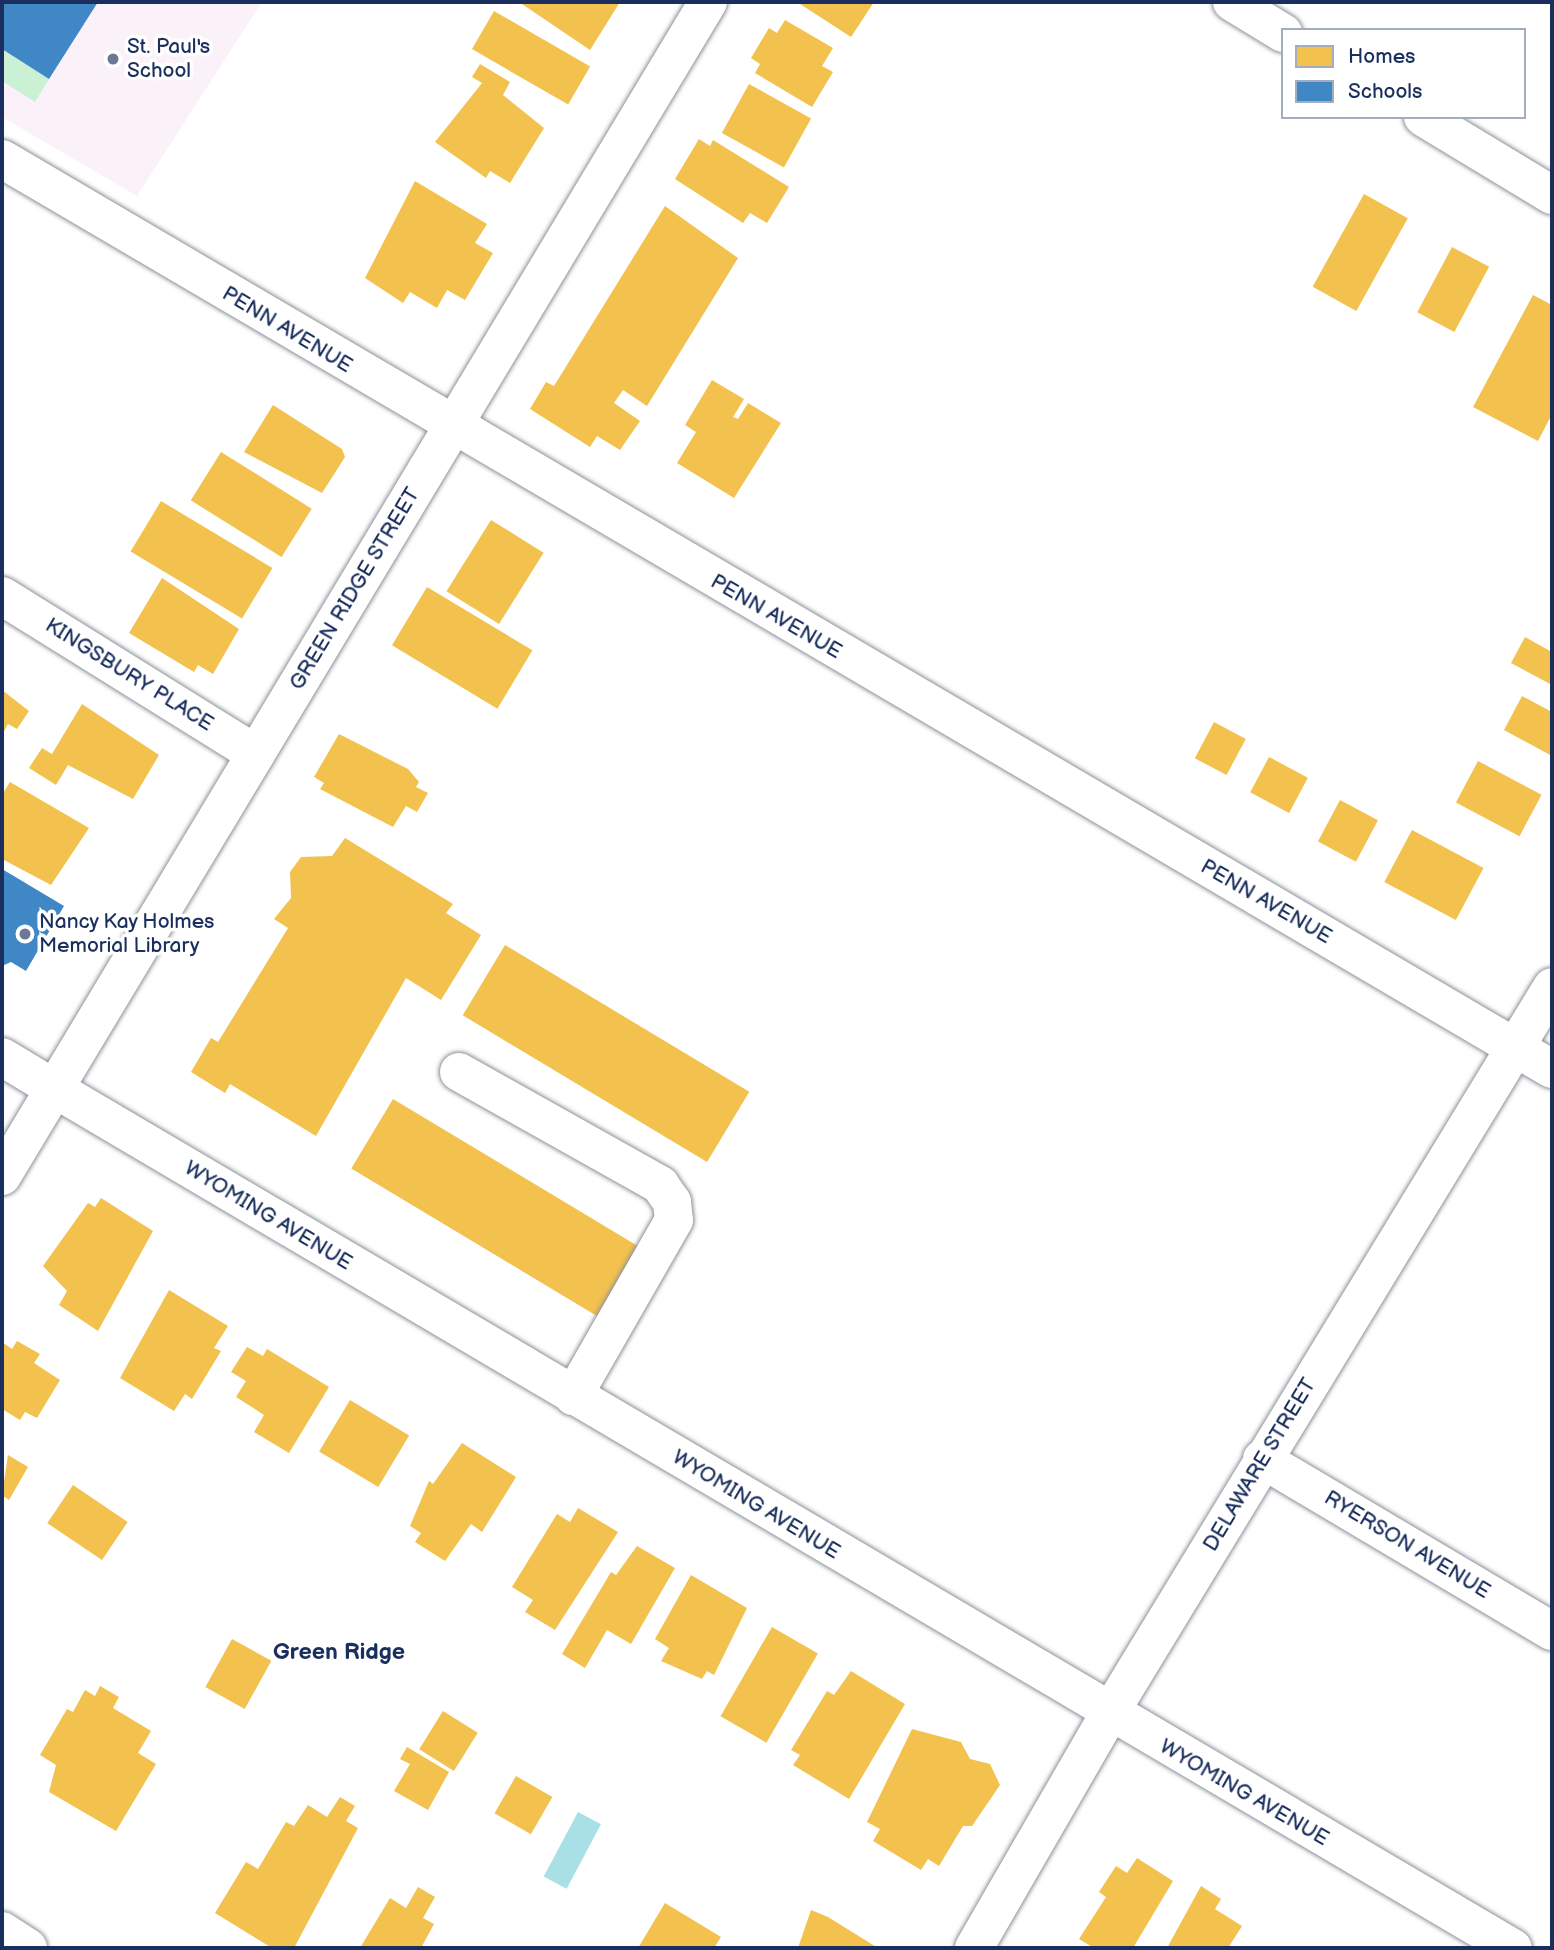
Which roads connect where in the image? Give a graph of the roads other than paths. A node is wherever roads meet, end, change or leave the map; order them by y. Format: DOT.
graph roads {
  1 [pos="708,2"];
  2 [pos="1232,2"];
  3 [pos="1281,32"];
  4 [pos="1426,119"];
  5 [pos="2,159"];
  6 [pos="1552,195"];
  7 [pos="452,429"];
  8 [pos="2,596"];
  9 [pos="256,754"];
  10 [pos="1552,987"];
  11 [pos="1517,1047"];
  12 [pos="2,1057"];
  13 [pos="1552,1069"];
  14 [pos="459,1072"];
  15 [pos="55,1089"];
  16 [pos="2,1176"];
  17 [pos="573,1396"];
  18 [pos="1262,1460"];
  19 [pos="1552,1631"];
  20 [pos="1109,1714"];
  21 [pos="2,1931"];
  22 [pos="28,1948"];
  23 [pos="974,1948"];
  24 [pos="1513,1948"];
  1 -- 7 [label="street, GREEN RIDGE STREET"];
  2 -- 3 [label="street"];
  4 -- 6 [label="street"];
  5 -- 7 [label="street, PENN AVENUE"];
  7 -- 9 [label="street, GREEN RIDGE STREET"];
  7 -- 11 [label="street, PENN AVENUE"];
  8 -- 9 [label="street, KINGSBURY PLACE"];
  9 -- 15 [label="street, GREEN RIDGE STREET"];
  10 -- 11 [label="street, DELAWARE STREET"];
  11 -- 13 [label="street, PENN AVENUE"];
  11 -- 18 [label="street, DELAWARE STREET"];
  12 -- 15 [label="street, WYOMING AVENUE"];
  14 -- 17 [label="street"];
  15 -- 16 [label="street, GREEN RIDGE STREET"];
  15 -- 17 [label="street, WYOMING AVENUE"];
  17 -- 20 [label="street, WYOMING AVENUE"];
  18 -- 19 [label="street, RYERSON AVENUE"];
  18 -- 20 [label="street, DELAWARE STREET"];
  20 -- 23 [label="street, DELAWARE STREET"];
  20 -- 24 [label="street, WYOMING AVENUE"];
  21 -- 22 [label="street"];
}
